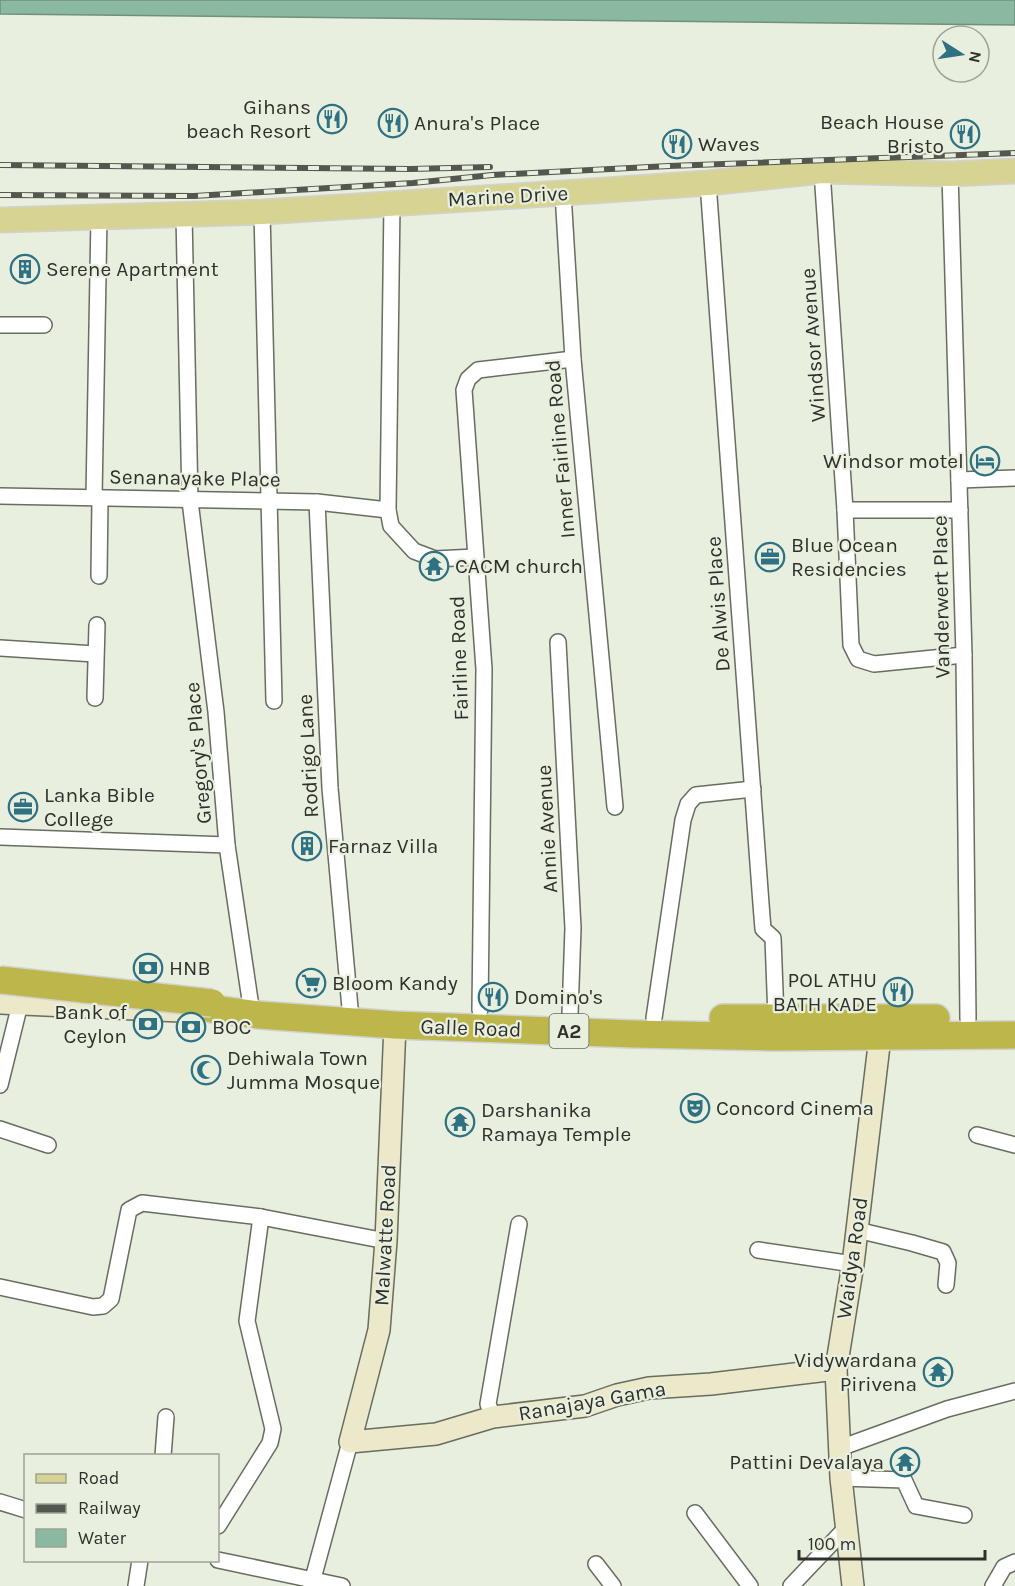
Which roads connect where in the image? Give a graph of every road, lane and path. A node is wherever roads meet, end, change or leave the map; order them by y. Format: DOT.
graph roads {
  1 [pos="822,171"];
  2 [pos="1015,171"];
  3 [pos="951,174"];
  4 [pos="708,183"];
  5 [pos="563,193"];
  6 [pos="392,203"];
  7 [pos="262,212"];
  8 [pos="184,215"];
  9 [pos="99,217"];
  10 [pos="0,220"];
  11 [pos="0,325"];
  12 [pos="44,325"];
  13 [pos="573,359"];
  14 [pos="1015,478"];
  15 [pos="960,480"];
  16 [pos="0,496"];
  17 [pos="97,498"];
  18 [pos="190,501"];
  19 [pos="270,501"];
  20 [pos="317,502"];
  21 [pos="388,510"];
  22 [pos="845,510"];
  23 [pos="960,510"];
  24 [pos="475,557"];
  25 [pos="99,576"];
  26 [pos="97,625"];
  27 [pos="558,642"];
  28 [pos="0,648"];
  29 [pos="95,654"];
  30 [pos="964,655"];
  31 [pos="95,698"];
  32 [pos="274,701"];
  33 [pos="753,789"];
  34 [pos="615,807"];
  35 [pos="0,837"];
  36 [pos="227,845"];
  37 [pos="0,974"];
  38 [pos="36,977"];
  39 [pos="0,980"];
  40 [pos="13,1000"];
  41 [pos="212,1006"];
  42 [pos="258,1006"];
  43 [pos="350,1008"];
  44 [pos="480,1010"];
  45 [pos="570,1014"];
  46 [pos="1015,1017"];
  47 [pos="654,1018"];
  48 [pos="776,1018"];
  49 [pos="968,1018"];
  50 [pos="395,1025"];
  51 [pos="881,1028"];
  52 [pos="1015,1035"];
  53 [pos="0,1084"];
  54 [pos="0,1129"];
  55 [pos="977,1135"];
  56 [pos="48,1145"];
  57 [pos="1015,1145"];
  58 [pos="261,1217"];
  59 [pos="519,1224"];
  60 [pos="857,1230"];
  61 [pos="386,1241"];
  62 [pos="758,1250"];
  63 [pos="853,1264"];
  64 [pos="946,1285"];
  65 [pos="0,1287"];
  66 [pos="836,1369"];
  67 [pos="1015,1391"];
  68 [pos="166,1417"];
  69 [pos="493,1417"];
  70 [pos="350,1442"];
  71 [pos="840,1448"];
  72 [pos="163,1454"];
  73 [pos="842,1478"];
  74 [pos="0,1502"];
  75 [pos="24,1509"];
  76 [pos="695,1513"];
  77 [pos="964,1515"];
  78 [pos="219,1524"];
  79 [pos="846,1528"];
  80 [pos="219,1560"];
  81 [pos="140,1562"];
  82 [pos="1015,1562"];
  83 [pos="596,1564"];
  84 [pos="312,1583"];
  85 [pos="136,1586"];
  86 [pos="342,1586"];
  87 [pos="613,1586"];
  88 [pos="750,1586"];
  89 [pos="791,1586"];
  90 [pos="853,1586"];
  91 [pos="993,1586"];
  1 -- 3 [label="main road, Marine Drive"];
  1 -- 4 [label="main road, Marine Drive"];
  1 -- 22 [label="street, Windsor Avenue"];
  2 -- 3 [label="main road, Marine Drive"];
  3 -- 15 [label="street, Vanderwert Place"];
  4 -- 5 [label="main road, Marine Drive"];
  4 -- 33 [label="street, De Alwis Place"];
  5 -- 6 [label="main road, Marine Drive"];
  5 -- 13 [label="street, Inner Fairline Road"];
  6 -- 7 [label="main road, Marine Drive"];
  6 -- 21 [label="street"];
  7 -- 8 [label="main road, Marine Drive"];
  7 -- 19 [label="street"];
  8 -- 9 [label="main road, Marine Drive"];
  8 -- 18 [label="street, Gregory's Place"];
  9 -- 10 [label="main road, Marine Drive"];
  9 -- 17 [label="street"];
  11 -- 12 [label="street"];
  13 -- 24 [label="street, Fairline Road"];
  13 -- 34 [label="street, Inner Fairline Road"];
  14 -- 15 [label="street"];
  15 -- 23 [label="street, Vanderwert Place"];
  16 -- 17 [label="street, Senanayake Place"];
  17 -- 18 [label="street, Senanayake Place"];
  17 -- 25 [label="street"];
  18 -- 19 [label="street, Senanayake Place"];
  18 -- 36 [label="street, Gregory's Place"];
  19 -- 20 [label="street, Senanayake Place"];
  19 -- 32 [label="street"];
  20 -- 21 [label="street, Senanayake Place"];
  20 -- 43 [label="street, Rodrigo Lane"];
  21 -- 24 [label="street"];
  22 -- 23 [label="street"];
  22 -- 30 [label="street, Windsor Avenue"];
  23 -- 30 [label="street, Vanderwert Place"];
  24 -- 44 [label="street, Fairline Road"];
  26 -- 29 [label="street"];
  27 -- 45 [label="street, Annie Avenue"];
  28 -- 29 [label="street"];
  29 -- 31 [label="street"];
  30 -- 49 [label="street, Vanderwert Place"];
  33 -- 47 [label="street"];
  33 -- 48 [label="street, De Alwis Place"];
  35 -- 36 [label="street"];
  36 -- 42 [label="street, Gregory's Place"];
  37 -- 38 [label="street"];
  38 -- 40 [label="street"];
  38 -- 42 [label="street"];
  39 -- 41 [label="highway, Galle Road / A2, bridge"];
  40 -- 41 [label="highway, Galle Road / A2"];
  40 -- 42 [label="street"];
  40 -- 53 [label="street"];
  41 -- 42 [label="highway, Galle Road / A2"];
  42 -- 43 [label="highway, Galle Road / A2"];
  42 -- 50 [label="highway, Galle Road / A2"];
  43 -- 44 [label="highway, Galle Road / A2"];
  44 -- 45 [label="highway, Galle Road / A2"];
  45 -- 47 [label="highway, Galle Road / A2"];
  46 -- 49 [label="highway, Galle Road / A2"];
  47 -- 48 [label="highway, Galle Road / A2"];
  48 -- 51 [label="highway, Galle Road / A2"];
  49 -- 51 [label="highway, Galle Road / A2"];
  50 -- 51 [label="highway, Galle Road / A2"];
  50 -- 61 [label="street, Malwatte Road"];
  51 -- 52 [label="highway, Galle Road / A2"];
  51 -- 60 [label="street, Waidya Road"];
  54 -- 56 [label="street"];
  55 -- 57 [label="street"];
  58 -- 61 [label="street"];
  58 -- 65 [label="street"];
  58 -- 78 [label="street"];
  59 -- 69 [label="street"];
  60 -- 63 [label="street, Waidya Road"];
  60 -- 64 [label="street"];
  61 -- 70 [label="street, Malwatte Road"];
  62 -- 63 [label="street"];
  63 -- 66 [label="street, Waidya Road"];
  66 -- 69 [label="street, Ranajaya Gama"];
  66 -- 71 [label="street, Waidya Road"];
  67 -- 71 [label="street"];
  68 -- 72 [label="street"];
  69 -- 70 [label="street, Ranajaya Gama"];
  70 -- 84 [label="street"];
  71 -- 73 [label="street, Waidya Road"];
  73 -- 77 [label="street"];
  73 -- 79 [label="street, Waidya Road"];
  74 -- 75 [label="street"];
  76 -- 88 [label="street"];
  79 -- 89 [label="street"];
  79 -- 90 [label="street, Waidya Road"];
  80 -- 84 [label="street"];
  81 -- 85 [label="street"];
  82 -- 91 [label="street"];
  83 -- 87 [label="street"];
  84 -- 86 [label="street"];
}
